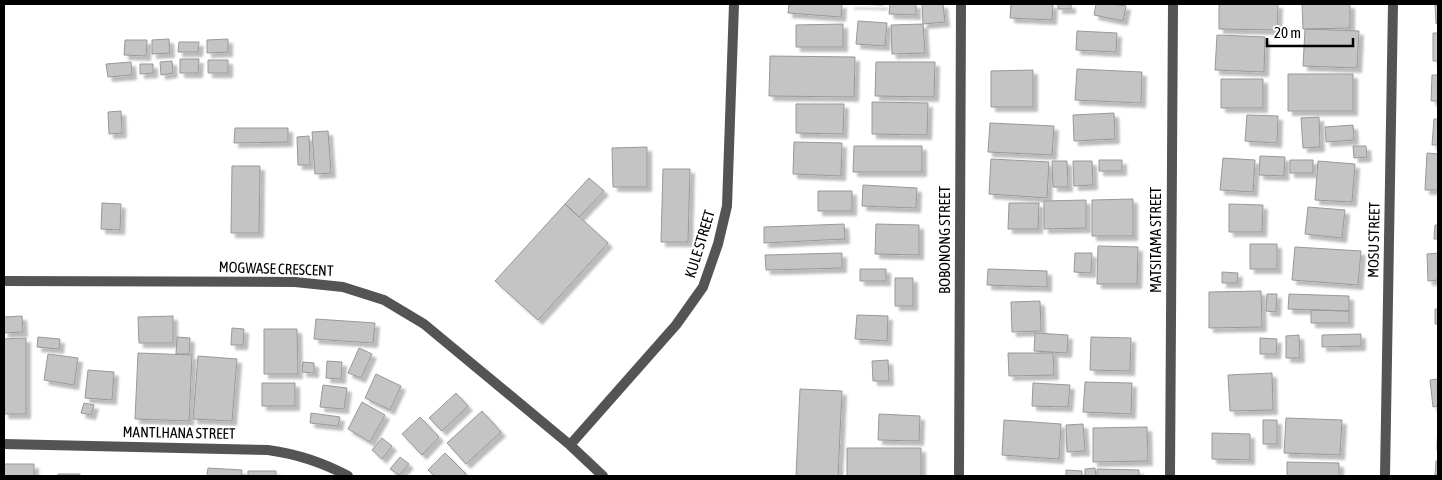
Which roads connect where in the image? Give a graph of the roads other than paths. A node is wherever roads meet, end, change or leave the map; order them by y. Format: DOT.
graph roads {
  1 [pos="734,4"];
  2 [pos="961,4"];
  3 [pos="1173,4"];
  4 [pos="1393,4"];
  5 [pos="4,281"];
  6 [pos="4,444"];
  7 [pos="570,444"];
  8 [pos="348,476"];
  9 [pos="603,476"];
  10 [pos="959,476"];
  11 [pos="1170,476"];
  12 [pos="1385,476"];
  1 -- 7 [label="street, KULE STREET"];
  2 -- 10 [label="street, BOBONONG STREET"];
  3 -- 11 [label="street, MATSITAMA STREET"];
  4 -- 12 [label="street, MOSU STREET"];
  5 -- 7 [label="street, MOGWASE CRESCENT"];
  6 -- 8 [label="street, MANTLHANA STREET"];
  7 -- 9 [label="street, MOGWASE CRESCENT"];
}
